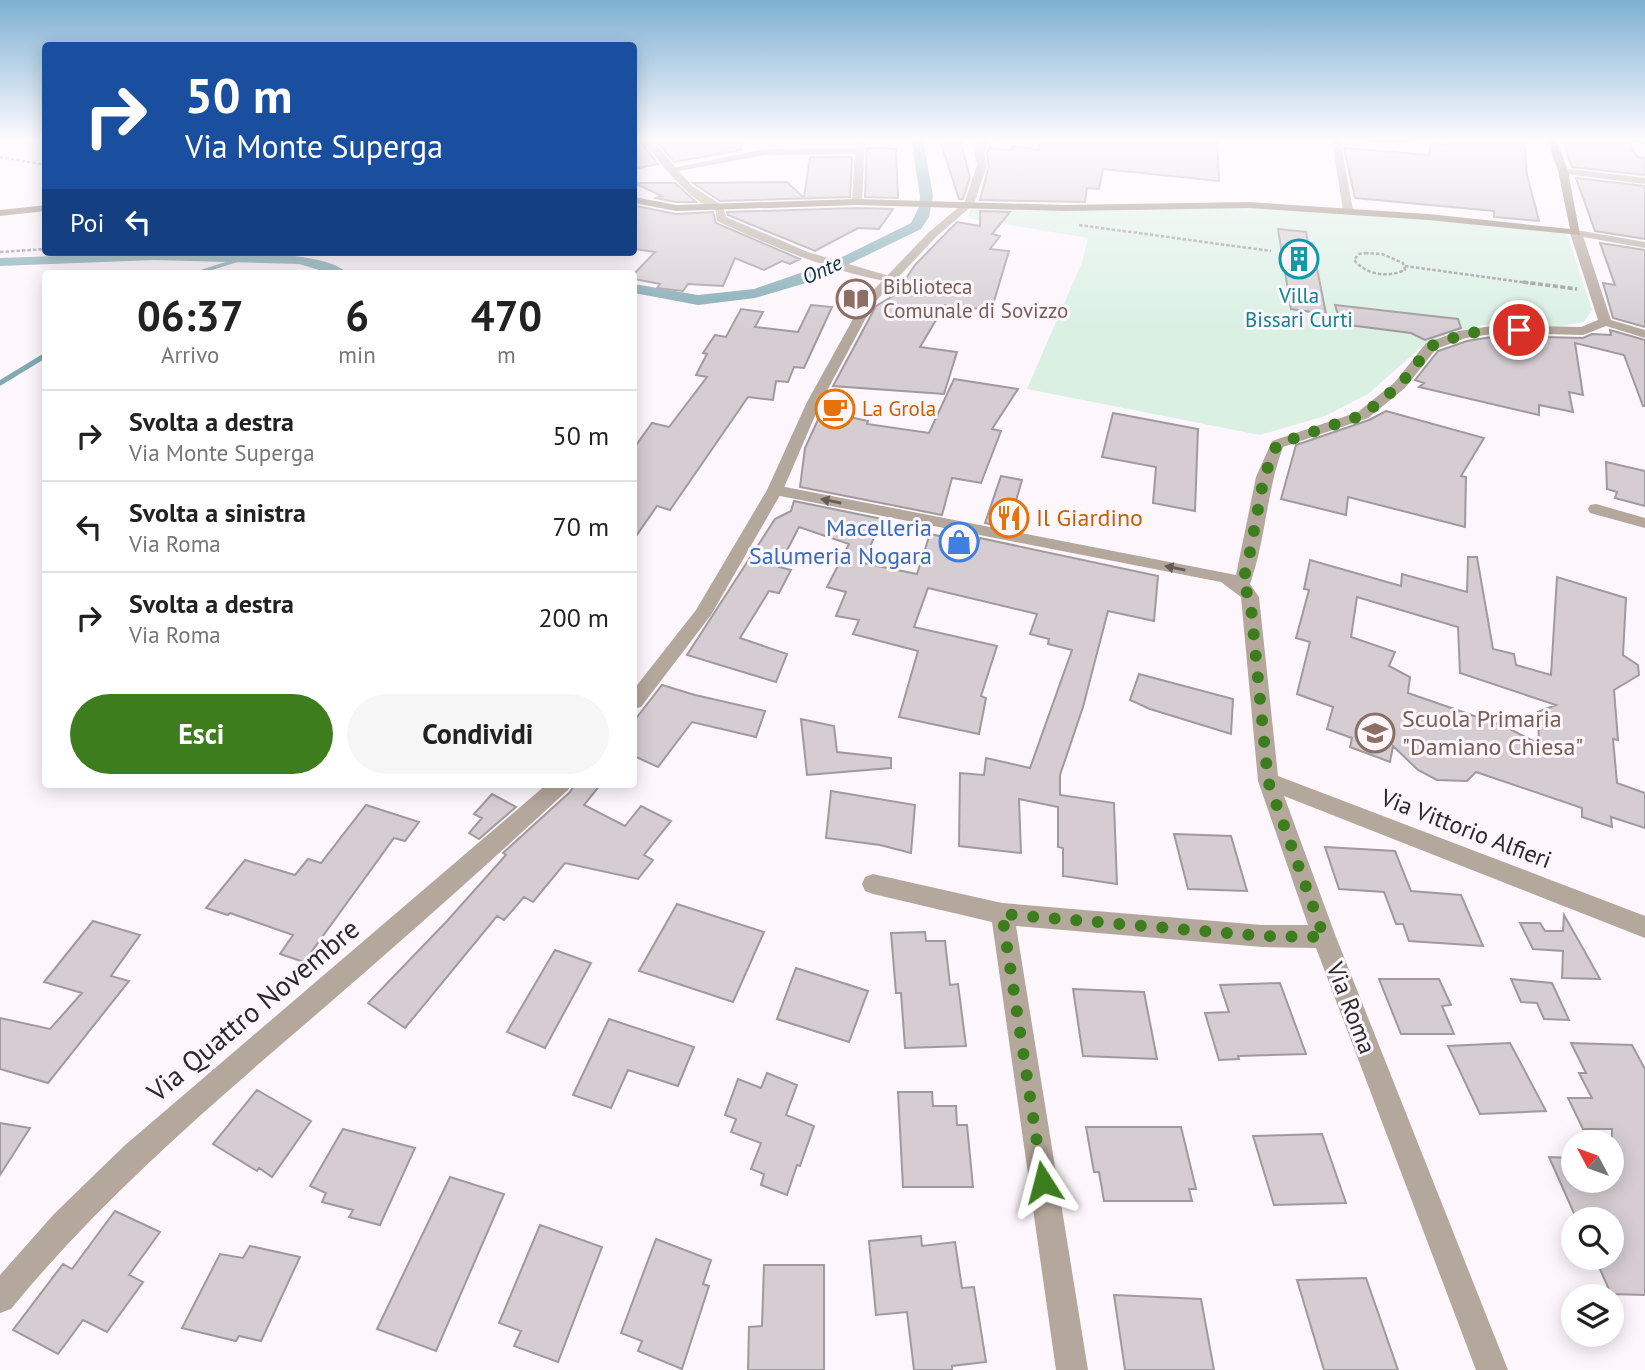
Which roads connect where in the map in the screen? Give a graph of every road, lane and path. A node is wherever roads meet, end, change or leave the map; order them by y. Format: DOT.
graph roads {
  1 [pos="655,204"];
  2 [pos="713,204"];
  3 [pos="813,204"];
  4 [pos="944,204"];
  5 [pos="969,204"];
  6 [pos="1347,204"];
  7 [pos="1570,204"];
  8 [pos="42,208"];
  9 [pos="719,208"];
  10 [pos="1348,210"];
  11 [pos="0,213"];
  12 [pos="1071,224"];
  13 [pos="1576,233"];
  14 [pos="1645,245"];
  15 [pos="42,249"];
  16 [pos="1271,251"];
  17 [pos="0,252"];
  18 [pos="1405,266"];
  19 [pos="890,278"];
  20 [pos="1595,292"];
  21 [pos="1605,322"];
  22 [pos="1645,334"];
  23 [pos="775,490"];
  24 [pos="1596,509"];
  25 [pos="1645,523"];
  26 [pos="1241,584"];
  27 [pos="637,698"];
  28 [pos="1268,781"];
  29 [pos="557,788"];
  30 [pos="873,884"];
  31 [pos="1002,914"];
  32 [pos="1643,928"];
  33 [pos="1324,937"];
  34 [pos="0,1298"];
  35 [pos="1072,1370"];
  36 [pos="1492,1370"];
  1 -- 9 [label="main road"];
  2 -- 9 [label="street"];
  3 -- 9 [label="main road"];
  4 -- 5 [label="main road"];
  5 -- 10 [label="main road"];
  5 -- 19 [label="street"];
  6 -- 10 [label="street"];
  7 -- 13 [label="main road"];
  8 -- 11 [label="main road"];
  9 -- 19 [label="street"];
  10 -- 13 [label="main road"];
  12 -- 16 [label="path"];
  13 -- 14 [label="street"];
  13 -- 20 [label="street"];
  15 -- 17 [label="path"];
  18 -- 18 [label="path"];
  18 -- 20 [label="path"];
  19 -- 23 [label="street"];
  20 -- 21 [label="street"];
  21 -- 22 [label="street"];
  21 -- 26 [label="street"];
  26 -- 23 [label="street, one-way"];
  23 -- 27 [label="street"];
  24 -- 25 [label="street"];
  26 -- 28 [label="street, Via Roma"];
  28 -- 32 [label="street, Via Vittorio Alfieri"];
  28 -- 33 [label="street, Via Roma"];
  29 -- 34 [label="street, Via Quattro Novembre"];
  30 -- 31 [label="street"];
  31 -- 33 [label="street"];
  31 -- 35 [label="street"];
  33 -- 36 [label="street, Via Roma"];
}
